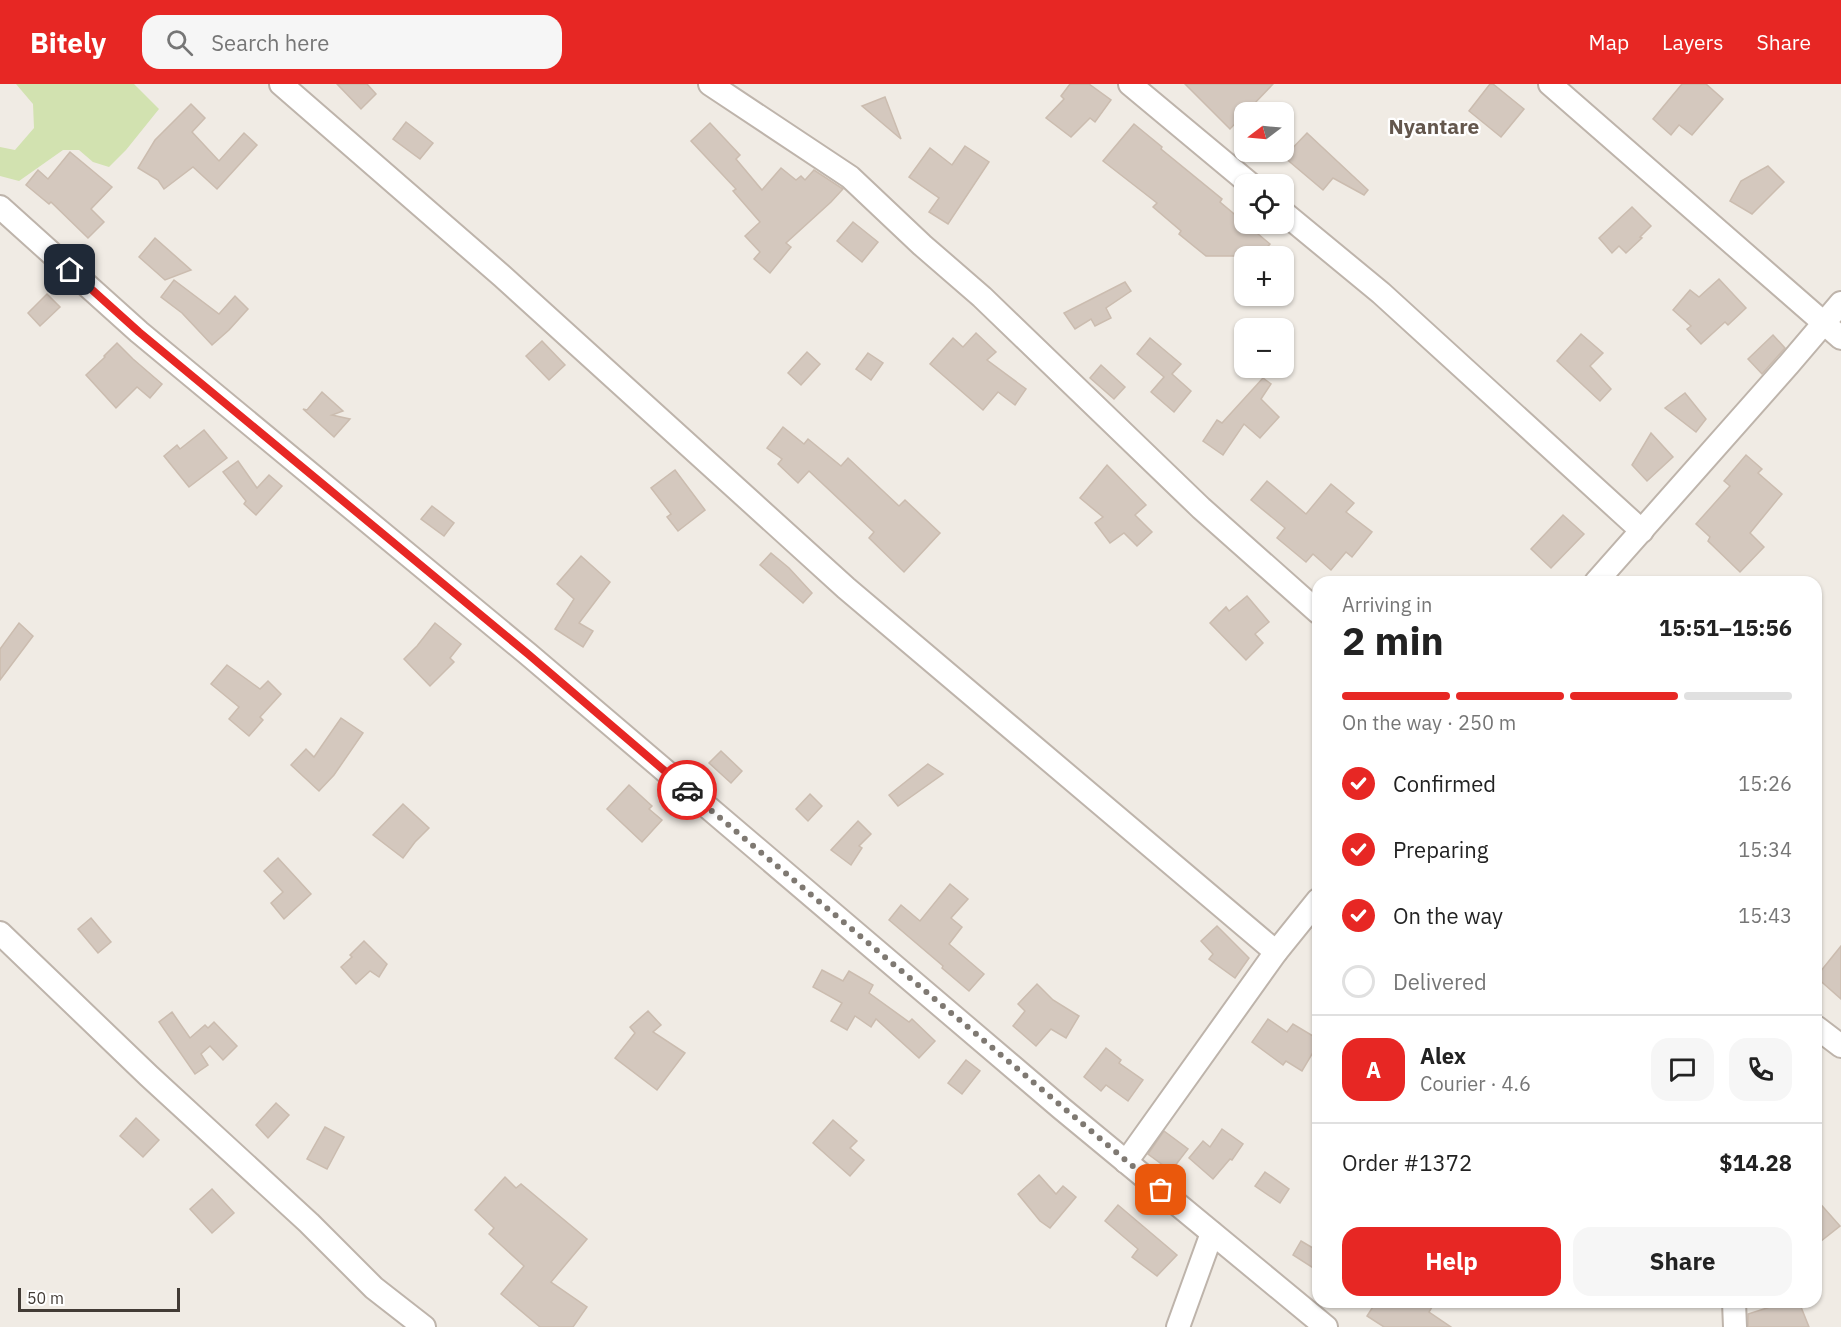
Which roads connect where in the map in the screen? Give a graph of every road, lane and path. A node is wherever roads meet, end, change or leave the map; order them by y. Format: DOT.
graph roads {
  1 [pos="281,84"];
  2 [pos="710,84"];
  3 [pos="1130,84"];
  4 [pos="1550,84"];
  5 [pos="1238,174"];
  6 [pos="0,207"];
  7 [pos="1294,221"];
  8 [pos="1841,303"];
  9 [pos="1823,323"];
  10 [pos="1841,338"];
  11 [pos="1641,531"];
  12 [pos="1601,576"];
  13 [pos="1312,607"];
  14 [pos="1312,907"];
  15 [pos="0,933"];
  16 [pos="1276,952"];
  17 [pos="1822,1032"];
  18 [pos="1841,1046"];
  19 [pos="1126,1162"];
  20 [pos="1212,1233"];
  21 [pos="1734,1308"];
  22 [pos="424,1327"];
  23 [pos="1178,1327"];
  24 [pos="1326,1327"];
  25 [pos="1736,1327"];
  1 -- 16 [label="street"];
  2 -- 13 [label="street"];
  3 -- 5 [label="street"];
  4 -- 9 [label="street"];
  6 -- 19 [label="street"];
  7 -- 11 [label="street"];
  8 -- 9 [label="street"];
  9 -- 10 [label="street"];
  9 -- 11 [label="street"];
  11 -- 12 [label="street"];
  14 -- 16 [label="street"];
  15 -- 22 [label="street"];
  16 -- 19 [label="street"];
  17 -- 18 [label="street"];
  19 -- 20 [label="street"];
  20 -- 23 [label="street"];
  20 -- 24 [label="street"];
  21 -- 25 [label="street"];
}
